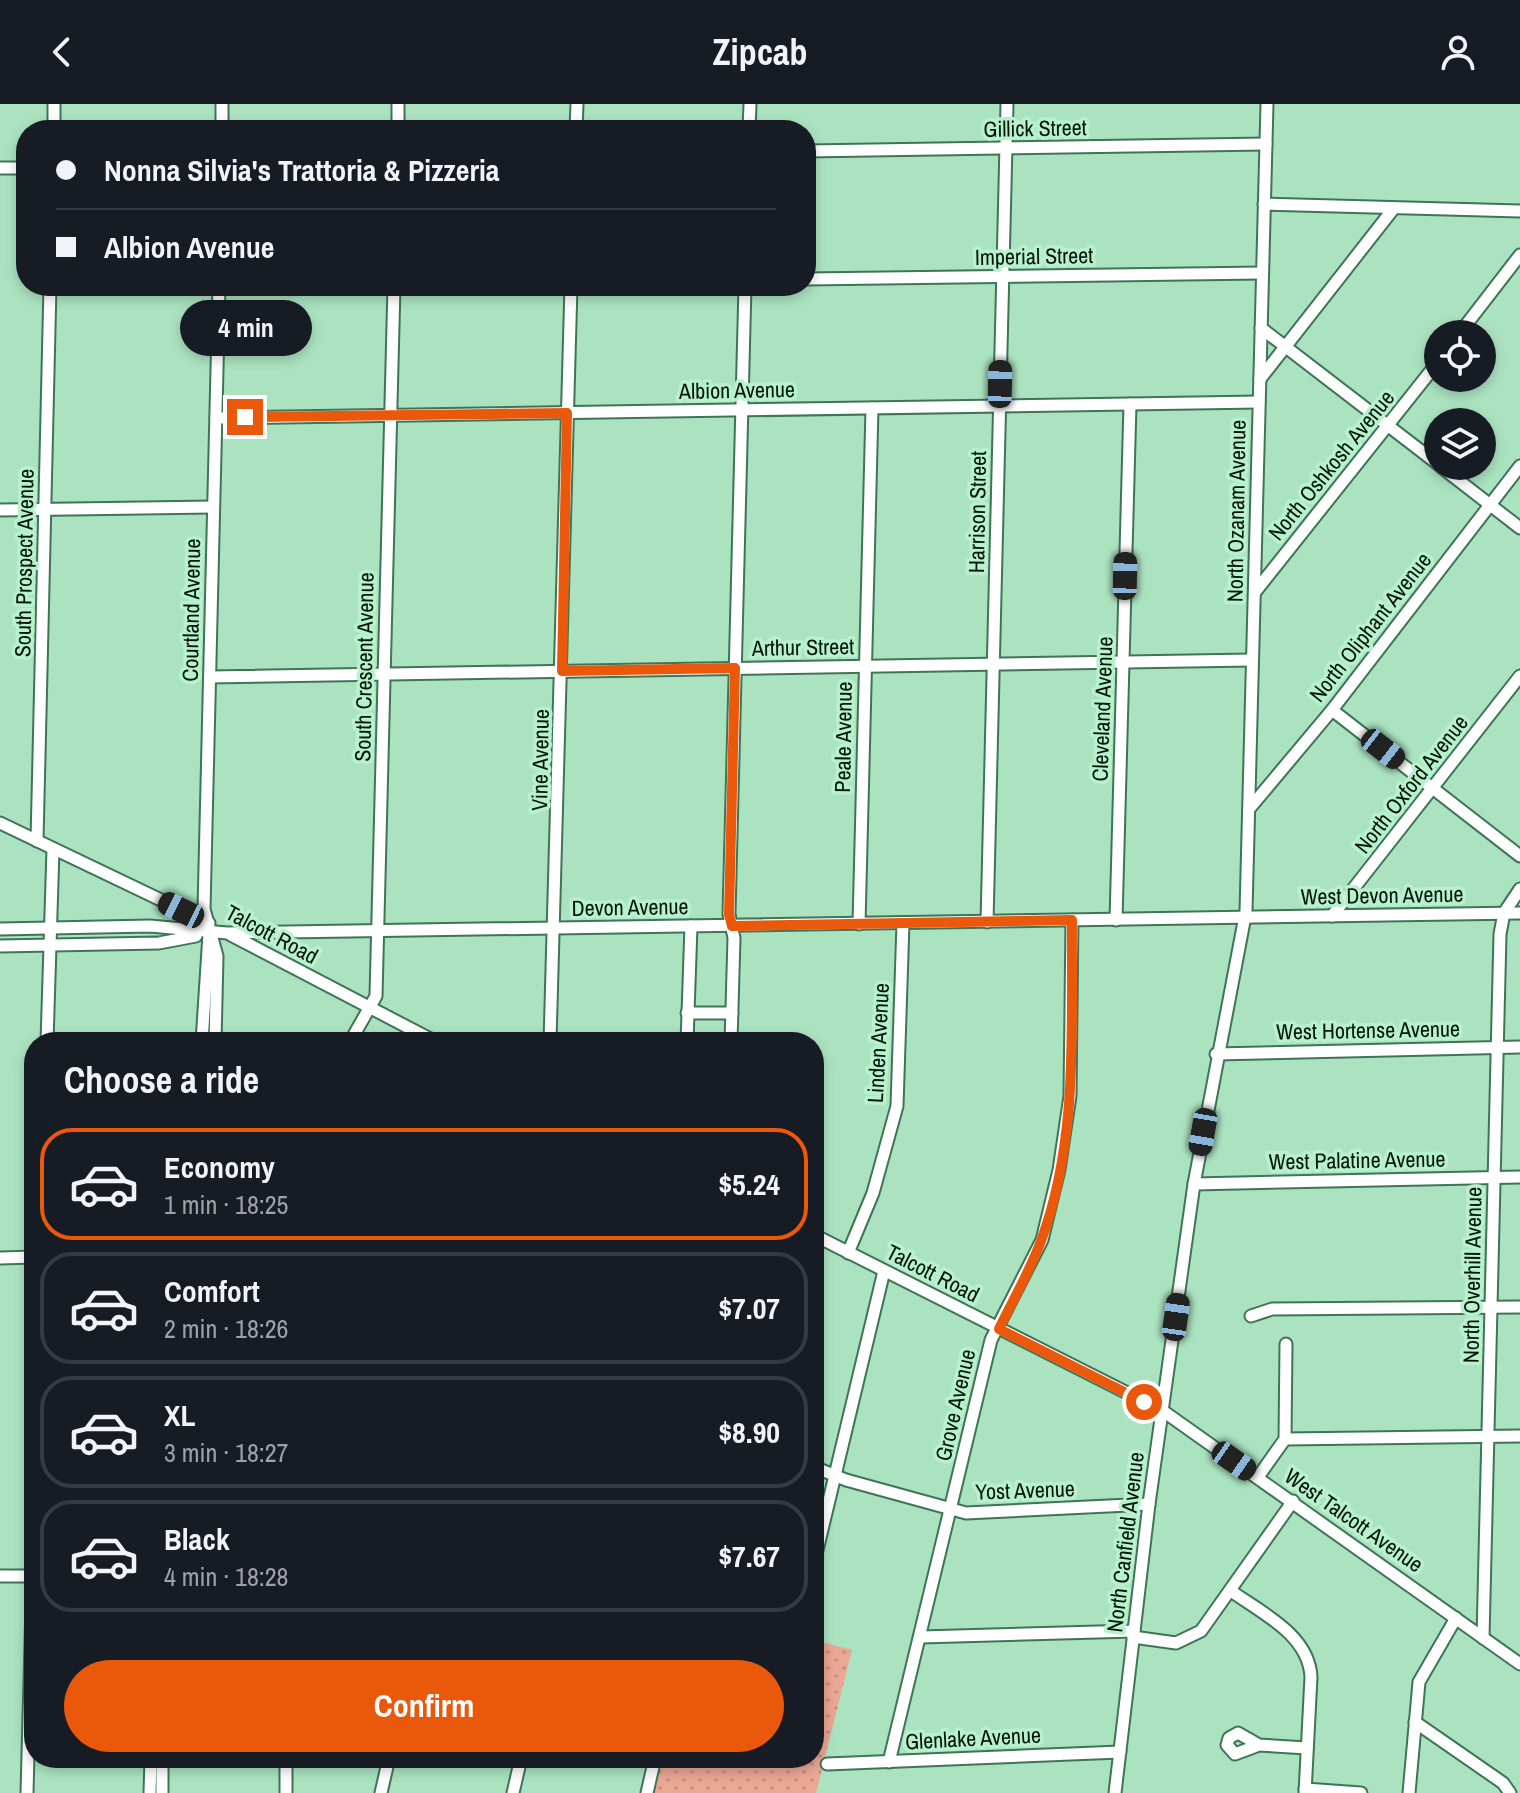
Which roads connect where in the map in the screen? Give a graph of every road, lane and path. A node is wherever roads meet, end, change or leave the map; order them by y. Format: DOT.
graph roads {
  1 [pos="1007,104"];
  2 [pos="1267,104"];
  3 [pos="1266,144"];
  4 [pos="1006,148"];
  5 [pos="816,151"];
  6 [pos="1264,204"];
  7 [pos="1394,208"];
  8 [pos="1520,211"];
  9 [pos="1520,255"];
  10 [pos="1262,273"];
  11 [pos="1003,277"];
  12 [pos="816,279"];
  13 [pos="50,296"];
  14 [pos="219,296"];
  15 [pos="394,296"];
  16 [pos="571,296"];
  17 [pos="745,296"];
  18 [pos="1470,320"];
  19 [pos="1261,328"];
  20 [pos="1286,346"];
  21 [pos="1260,380"];
  22 [pos="1424,380"];
  23 [pos="1259,402"];
  24 [pos="1130,404"];
  25 [pos="1000,406"];
  26 [pos="872,408"];
  27 [pos="742,410"];
  28 [pos="567,413"];
  29 [pos="391,415"];
  30 [pos="216,418"];
  31 [pos="1389,426"];
  32 [pos="1424,453"];
  33 [pos="1520,466"];
  34 [pos="1458,480"];
  35 [pos="1490,505"];
  36 [pos="213,507"];
  37 [pos="45,509"];
  38 [pos="0,510"];
  39 [pos="1520,528"];
  40 [pos="1254,593"];
  41 [pos="1252,660"];
  42 [pos="1123,662"];
  43 [pos="993,664"];
  44 [pos="865,666"];
  45 [pos="735,668"];
  46 [pos="562,671"];
  47 [pos="384,674"];
  48 [pos="1520,676"];
  49 [pos="210,677"];
  50 [pos="1332,710"];
  51 [pos="1434,788"];
  52 [pos="1249,810"];
  53 [pos="0,823"];
  54 [pos="37,841"];
  55 [pos="53,849"];
  56 [pos="1520,856"];
  57 [pos="1520,889"];
  58 [pos="1504,913"];
  59 [pos="1520,913"];
  60 [pos="1332,916"];
  61 [pos="1244,918"];
  62 [pos="1072,920"];
  63 [pos="1116,920"];
  64 [pos="987,922"];
  65 [pos="903,923"];
  66 [pos="859,924"];
  67 [pos="691,926"];
  68 [pos="732,926"];
  69 [pos="50,928"];
  70 [pos="208,928"];
  71 [pos="556,928"];
  72 [pos="0,929"];
  73 [pos="378,931"];
  74 [pos="227,933"];
  75 [pos="49,945"];
  76 [pos="0,946"];
  77 [pos="369,1007"];
  78 [pos="687,1013"];
  79 [pos="732,1013"];
  80 [pos="47,1032"];
  81 [pos="203,1032"];
  82 [pos="215,1032"];
  83 [pos="355,1032"];
  84 [pos="417,1032"];
  85 [pos="551,1032"];
  86 [pos="687,1032"];
  87 [pos="731,1032"];
  88 [pos="1520,1047"];
  89 [pos="1497,1048"];
  90 [pos="1216,1054"];
  91 [pos="1494,1177"];
  92 [pos="1520,1177"];
  93 [pos="1194,1184"];
  94 [pos="824,1240"];
  95 [pos="848,1253"];
  96 [pos="24,1257"];
  97 [pos="0,1258"];
  98 [pos="884,1271"];
  99 [pos="1491,1307"];
  100 [pos="1520,1307"];
  101 [pos="1251,1316"];
  102 [pos="999,1329"];
  103 [pos="1286,1344"];
  104 [pos="1163,1411"];
  105 [pos="1488,1436"];
  106 [pos="1520,1436"];
  107 [pos="1285,1439"];
  108 [pos="824,1471"];
  109 [pos="836,1475"];
  110 [pos="1258,1477"];
  111 [pos="1293,1501"];
  112 [pos="1149,1504"];
  113 [pos="952,1507"];
  114 [pos="824,1523"];
  115 [pos="0,1576"];
  116 [pos="24,1576"];
  117 [pos="1231,1591"];
  118 [pos="1456,1618"];
  119 [pos="1134,1634"];
  120 [pos="921,1637"];
  121 [pos="1483,1638"];
  122 [pos="1520,1664"];
  123 [pos="1415,1722"];
  124 [pos="1259,1745"];
  125 [pos="1307,1748"];
  126 [pos="1120,1752"];
  127 [pos="889,1762"];
  128 [pos="827,1764"];
  129 [pos="28,1768"];
  130 [pos="151,1768"];
  131 [pos="162,1768"];
  132 [pos="286,1768"];
  133 [pos="387,1768"];
  134 [pos="519,1768"];
  135 [pos="653,1768"];
  136 [pos="1305,1791"];
  137 [pos="27,1793"];
  138 [pos="150,1793"];
  139 [pos="162,1793"];
  140 [pos="286,1793"];
  141 [pos="381,1793"];
  142 [pos="513,1793"];
  143 [pos="647,1793"];
  144 [pos="1115,1793"];
  145 [pos="1361,1793"];
  146 [pos="1409,1793"];
  147 [pos="1510,1793"];
  1 -- 4 [label="street, Harrison Street"];
  2 -- 3 [label="street, North Ozanam Avenue"];
  3 -- 4 [label="street, Gillick Street"];
  3 -- 6 [label="street, North Ozanam Avenue"];
  4 -- 5 [label="street, Gillick Street"];
  4 -- 11 [label="street, Harrison Street"];
  6 -- 7 [label="street"];
  6 -- 10 [label="street, North Ozanam Avenue"];
  7 -- 8 [label="street"];
  7 -- 20 [label="street"];
  9 -- 18 [label="street"];
  10 -- 11 [label="street, Imperial Street"];
  10 -- 19 [label="street, North Ozanam Avenue"];
  11 -- 12 [label="street, Imperial Street"];
  11 -- 25 [label="street, Harrison Street"];
  13 -- 37 [label="street, South Prospect Avenue"];
  14 -- 30 [label="street, Courtland Avenue"];
  15 -- 29 [label="street, South Crescent Avenue"];
  16 -- 28 [label="street, Vine Avenue"];
  17 -- 27 [label="street"];
  19 -- 20 [label="street"];
  19 -- 21 [label="street, North Ozanam Avenue"];
  20 -- 21 [label="street"];
  20 -- 31 [label="street"];
  21 -- 23 [label="street, North Ozanam Avenue"];
  22 -- 31 [label="street, North Oshkosh Avenue"];
  23 -- 24 [label="street, Albion Avenue"];
  23 -- 40 [label="street, North Ozanam Avenue"];
  24 -- 25 [label="street, Albion Avenue"];
  24 -- 42 [label="street, Cleveland Avenue"];
  25 -- 26 [label="street, Albion Avenue"];
  25 -- 43 [label="street, Harrison Street"];
  26 -- 27 [label="street, Albion Avenue"];
  26 -- 44 [label="street, Peale Avenue"];
  27 -- 28 [label="street, Albion Avenue"];
  27 -- 45 [label="street"];
  28 -- 29 [label="street, Albion Avenue"];
  28 -- 46 [label="street, Vine Avenue"];
  29 -- 30 [label="street, Albion Avenue"];
  29 -- 47 [label="street, South Crescent Avenue"];
  30 -- 36 [label="street, Courtland Avenue"];
  31 -- 32 [label="street"];
  31 -- 40 [label="street, North Oshkosh Avenue"];
  33 -- 35 [label="street, North Oliphant Avenue"];
  34 -- 35 [label="street"];
  35 -- 39 [label="street"];
  35 -- 50 [label="street, North Oliphant Avenue"];
  36 -- 37 [label="street"];
  36 -- 49 [label="street, Courtland Avenue"];
  37 -- 38 [label="street"];
  37 -- 54 [label="street, South Prospect Avenue"];
  40 -- 41 [label="street, North Ozanam Avenue"];
  41 -- 42 [label="street, Arthur Street"];
  41 -- 52 [label="street, North Ozanam Avenue"];
  42 -- 43 [label="street, Arthur Street"];
  42 -- 63 [label="street, Cleveland Avenue"];
  43 -- 44 [label="street, Arthur Street"];
  43 -- 64 [label="street, Harrison Street"];
  44 -- 45 [label="street, Arthur Street"];
  44 -- 66 [label="street, Peale Avenue"];
  45 -- 46 [label="street, Arthur Street"];
  45 -- 68 [label="street"];
  46 -- 47 [label="street, Arthur Street"];
  46 -- 71 [label="street, Vine Avenue"];
  47 -- 49 [label="street, Arthur Street"];
  47 -- 73 [label="street, South Crescent Avenue"];
  48 -- 51 [label="street, North Oxford Avenue"];
  49 -- 70 [label="street, Courtland Avenue"];
  50 -- 51 [label="street"];
  50 -- 52 [label="street, North Oliphant Avenue"];
  51 -- 56 [label="street"];
  51 -- 60 [label="street, North Oxford Avenue"];
  52 -- 61 [label="street, North Ozanam Avenue"];
  53 -- 54 [label="street, Talcott Road"];
  54 -- 55 [label="street, Talcott Road"];
  55 -- 69 [label="street"];
  55 -- 70 [label="street, Talcott Road"];
  57 -- 58 [label="street"];
  58 -- 59 [label="street, West Devon Avenue"];
  58 -- 60 [label="street, West Devon Avenue"];
  58 -- 89 [label="street, North Overhill Avenue"];
  60 -- 61 [label="street, West Devon Avenue"];
  61 -- 63 [label="street, Devon Avenue"];
  61 -- 90 [label="street, North Canfield Avenue"];
  62 -- 63 [label="street, Devon Avenue"];
  62 -- 64 [label="street, Devon Avenue"];
  62 -- 102 [label="street, Grove Avenue"];
  64 -- 65 [label="street, Devon Avenue"];
  65 -- 66 [label="street, Devon Avenue"];
  65 -- 95 [label="street, Linden Avenue"];
  66 -- 68 [label="street, Devon Avenue"];
  67 -- 68 [label="street, Devon Avenue"];
  67 -- 71 [label="street, Devon Avenue"];
  67 -- 78 [label="street"];
  68 -- 79 [label="street"];
  69 -- 70 [label="street, Devon Avenue"];
  69 -- 72 [label="street, Devon Avenue"];
  69 -- 75 [label="street"];
  70 -- 74 [label="street, Devon Avenue"];
  70 -- 75 [label="street, Devon Avenue"];
  70 -- 81 [label="street, Courtland Avenue"];
  70 -- 82 [label="street, Courtland Avenue"];
  71 -- 73 [label="street, Devon Avenue"];
  71 -- 85 [label="street, Vine Avenue"];
  73 -- 74 [label="street, Devon Avenue"];
  73 -- 77 [label="street, South Crescent Avenue"];
  74 -- 77 [label="street, Talcott Road"];
  75 -- 76 [label="street, Devon Avenue"];
  75 -- 80 [label="street"];
  77 -- 83 [label="street, South Crescent Avenue"];
  77 -- 84 [label="street, Talcott Road"];
  78 -- 79 [label="street"];
  78 -- 86 [label="street"];
  79 -- 87 [label="street"];
  88 -- 89 [label="street, West Hortense Avenue"];
  89 -- 90 [label="street, West Hortense Avenue"];
  89 -- 91 [label="street, North Overhill Avenue"];
  90 -- 93 [label="street, North Canfield Avenue"];
  91 -- 92 [label="street, West Palatine Avenue"];
  91 -- 93 [label="street, West Palatine Avenue"];
  91 -- 99 [label="street, North Overhill Avenue"];
  93 -- 104 [label="street, North Canfield Avenue"];
  94 -- 95 [label="street, Talcott Road"];
  95 -- 98 [label="street, Talcott Road"];
  96 -- 97 [label="street"];
  98 -- 102 [label="street, Talcott Road"];
  98 -- 109 [label="street"];
  99 -- 100 [label="street"];
  99 -- 101 [label="street"];
  99 -- 105 [label="street, North Overhill Avenue"];
  102 -- 104 [label="street, Talcott Road"];
  102 -- 113 [label="street, Grove Avenue"];
  103 -- 107 [label="street"];
  104 -- 110 [label="street, West Talcott Avenue"];
  104 -- 112 [label="street, North Canfield Avenue"];
  105 -- 106 [label="street"];
  105 -- 107 [label="street"];
  105 -- 121 [label="street, North Overhill Avenue"];
  107 -- 110 [label="street"];
  108 -- 109 [label="street, Yost Avenue"];
  109 -- 113 [label="street, Yost Avenue"];
  109 -- 114 [label="street"];
  110 -- 111 [label="street, West Talcott Avenue"];
  111 -- 117 [label="street"];
  111 -- 118 [label="street, West Talcott Avenue"];
  112 -- 113 [label="street, Yost Avenue"];
  112 -- 119 [label="street, North Canfield Avenue"];
  113 -- 120 [label="street, Grove Avenue"];
  115 -- 116 [label="street"];
  117 -- 119 [label="street"];
  117 -- 125 [label="street"];
  118 -- 121 [label="street, West Talcott Avenue"];
  118 -- 123 [label="street"];
  119 -- 120 [label="street"];
  119 -- 126 [label="street, North Canfield Avenue"];
  120 -- 127 [label="street, Grove Avenue"];
  121 -- 122 [label="street, West Talcott Avenue"];
  123 -- 146 [label="street"];
  123 -- 147 [label="street"];
  124 -- 125 [label="street"];
  125 -- 136 [label="street"];
  126 -- 127 [label="street, Glenlake Avenue"];
  126 -- 144 [label="street, North Canfield Avenue"];
  127 -- 128 [label="street, Glenlake Avenue"];
  129 -- 137 [label="street"];
  130 -- 138 [label="street"];
  131 -- 139 [label="street"];
  132 -- 140 [label="street"];
  133 -- 141 [label="street"];
  134 -- 142 [label="street"];
  135 -- 143 [label="street"];
  136 -- 145 [label="street"];
}
